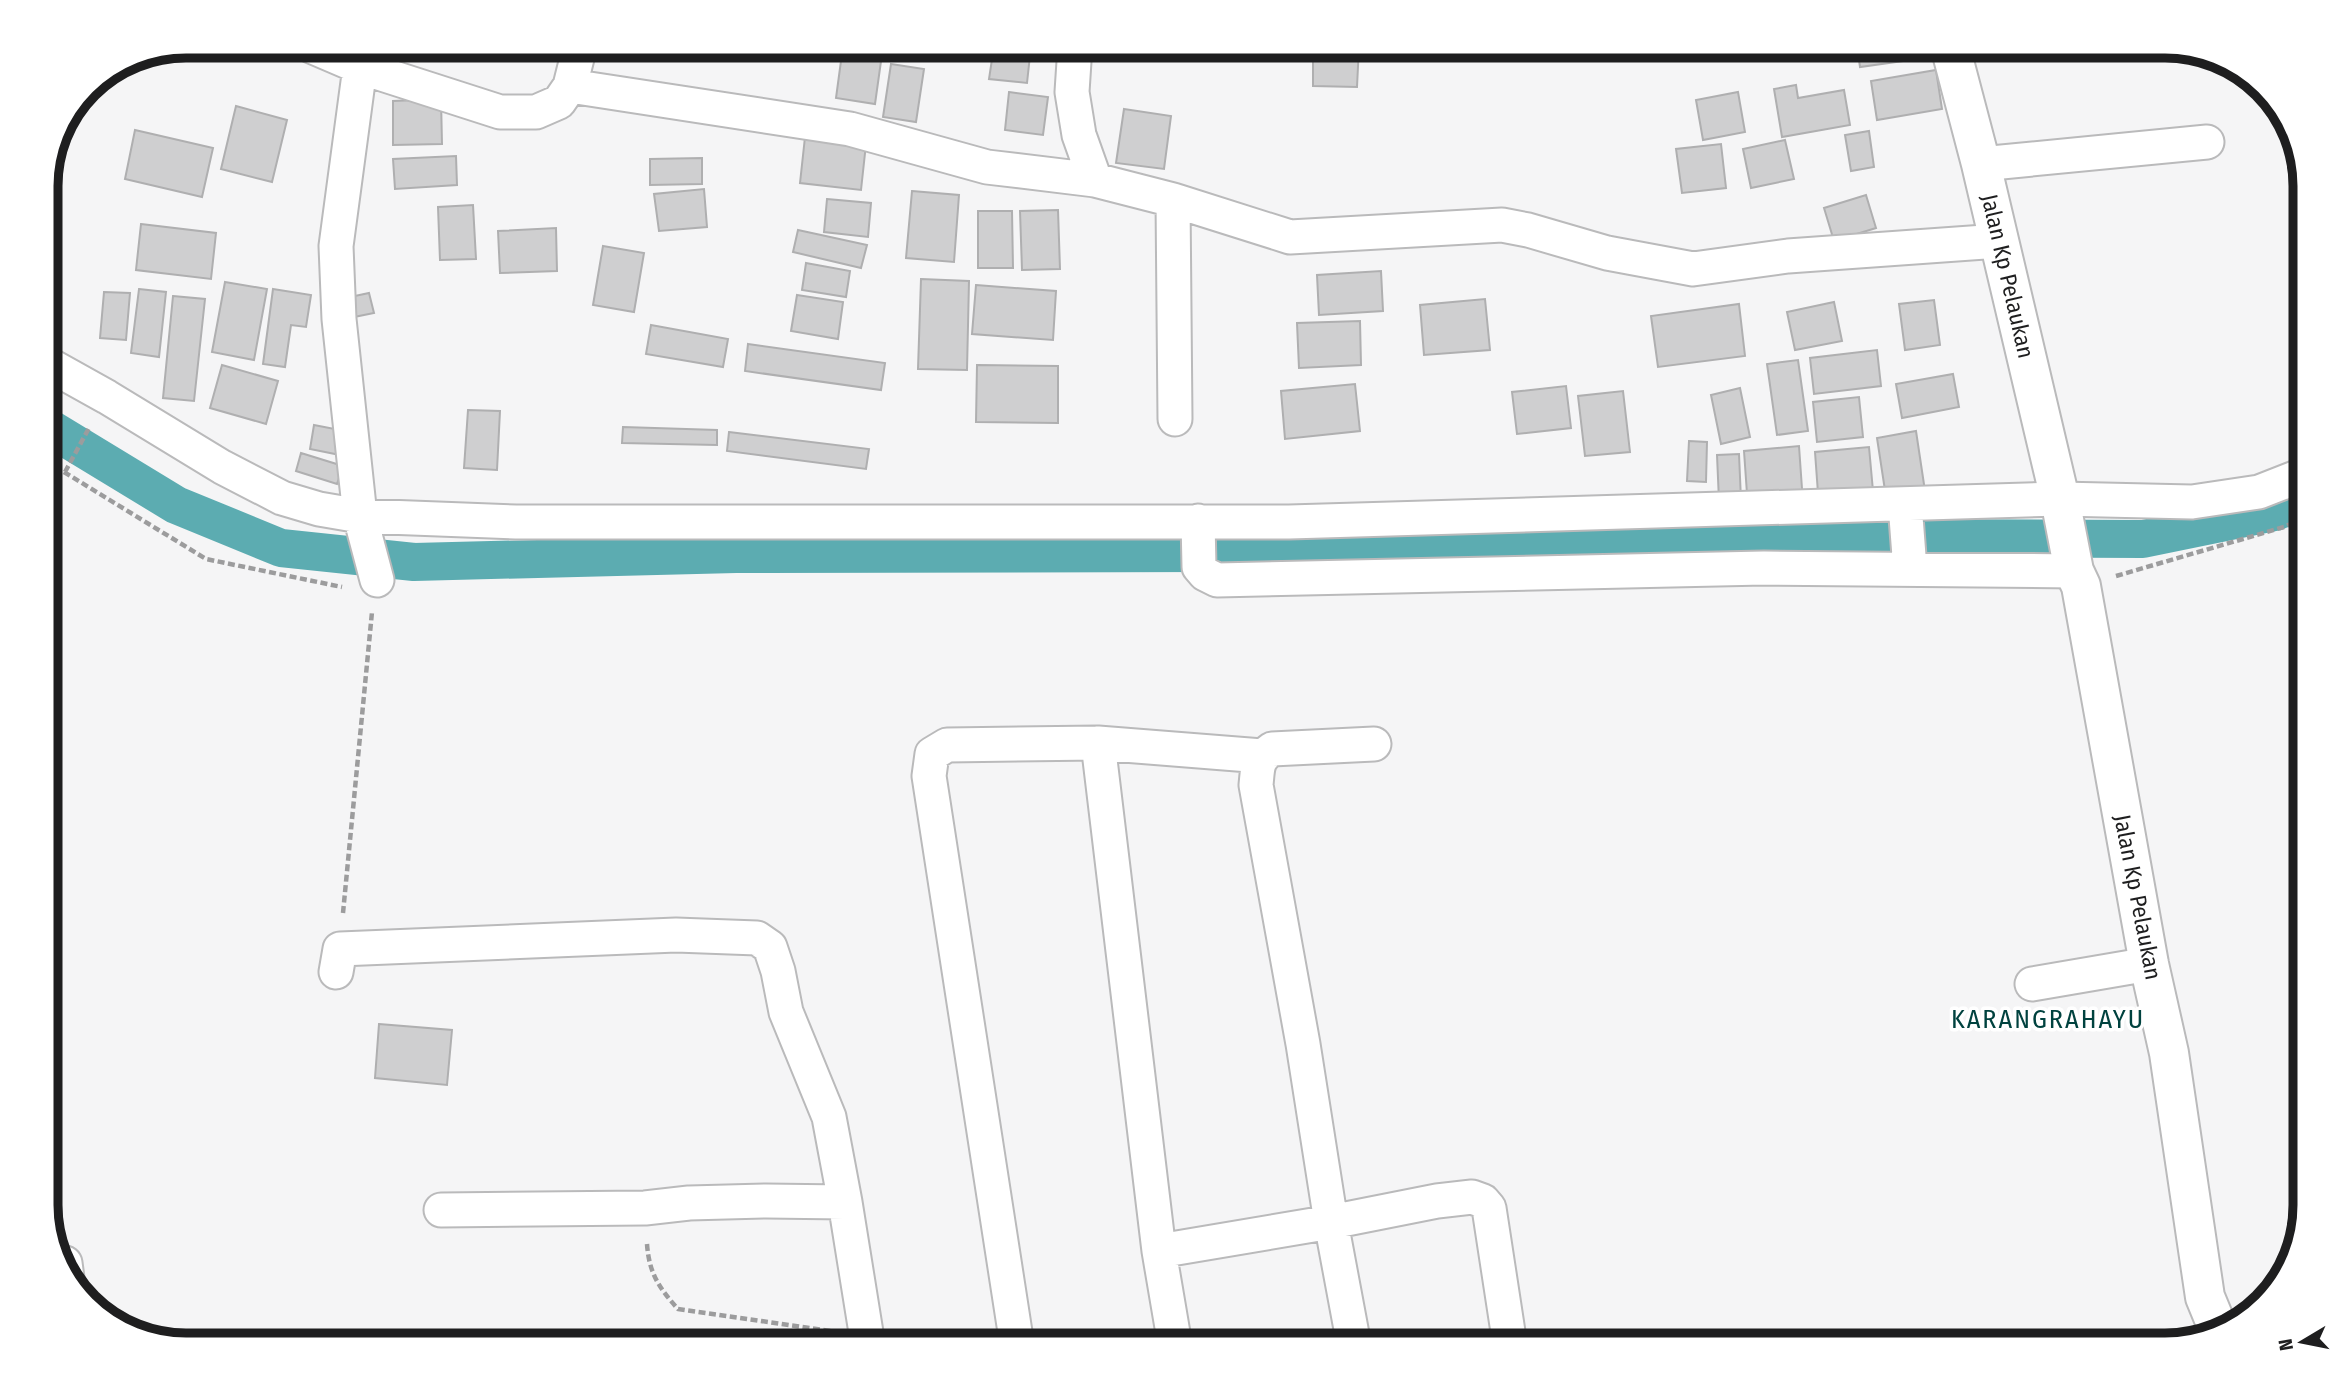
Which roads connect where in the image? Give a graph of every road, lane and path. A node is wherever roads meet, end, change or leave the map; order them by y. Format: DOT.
graph roads {
  1 [pos="339,58"];
  2 [pos="577,58"];
  3 [pos="1074,58"];
  4 [pos="1954,58"];
  5 [pos="360,67"];
  6 [pos="570,86"];
  7 [pos="2207,142"];
  8 [pos="1981,164"];
  9 [pos="1095,180"];
  10 [pos="1173,200"];
  11 [pos="1999,241"];
  12 [pos="58,370"];
  13 [pos="1175,419"];
  14 [pos="93,422"];
  15 [pos="58,468"];
  16 [pos="65,472"];
  17 [pos="2293,479"];
  18 [pos="2061,503"];
  19 [pos="1905,504"];
  20 [pos="2293,523"];
  21 [pos="1198,527"];
  22 [pos="364,529"];
  23 [pos="1910,569"];
  24 [pos="2078,579"];
  25 [pos="375,587"];
  26 [pos="1098,743"];
  27 [pos="1374,744"];
  28 [pos="1262,756"];
  29 [pos="338,960"];
  30 [pos="2149,964"];
  31 [pos="2032,984"];
  32 [pos="845,1202"];
  33 [pos="645,1208"];
  34 [pos="441,1210"];
  35 [pos="1331,1222"];
  36 [pos="1159,1251"];
  37 [pos="2216,1323"];
  38 [pos="820,1333"];
  39 [pos="867,1333"];
  40 [pos="1015,1333"];
  41 [pos="1173,1333"];
  42 [pos="1352,1333"];
  43 [pos="1508,1333"];
  1 -- 5 [label="street"];
  2 -- 6 [label="street"];
  3 -- 9 [label="street"];
  4 -- 8 [label="street, Jalan Kp Pelaukan"];
  5 -- 6 [label="street"];
  5 -- 22 [label="street"];
  6 -- 9 [label="street"];
  7 -- 8 [label="street"];
  8 -- 11 [label="street, Jalan Kp Pelaukan"];
  9 -- 10 [label="street"];
  10 -- 11 [label="street"];
  10 -- 13 [label="street"];
  11 -- 18 [label="street, Jalan Kp Pelaukan"];
  12 -- 22 [label="street"];
  14 -- 16 [label="path"];
  15 -- 16 [label="path"];
  16 -- 25 [label="path"];
  17 -- 18 [label="street"];
  18 -- 19 [label="street"];
  18 -- 24 [label="street, Jalan Kp Pelaukan"];
  19 -- 21 [label="street"];
  19 -- 23 [label="street"];
  20 -- 24 [label="path"];
  21 -- 22 [label="street"];
  21 -- 23 [label="street"];
  22 -- 25 [label="street"];
  23 -- 24 [label="street"];
  24 -- 30 [label="street, Jalan Kp Pelaukan"];
  25 -- 29 [label="path"];
  26 -- 28 [label="street"];
  26 -- 36 [label="street"];
  26 -- 40 [label="street"];
  27 -- 28 [label="street"];
  28 -- 35 [label="street"];
  29 -- 32 [label="street"];
  30 -- 31 [label="street"];
  30 -- 37 [label="street, Jalan Kp Pelaukan"];
  32 -- 33 [label="street"];
  32 -- 39 [label="street"];
  33 -- 34 [label="street"];
  33 -- 38 [label="path"];
  35 -- 36 [label="street"];
  35 -- 42 [label="street"];
  35 -- 43 [label="street"];
  36 -- 41 [label="street"];
}
